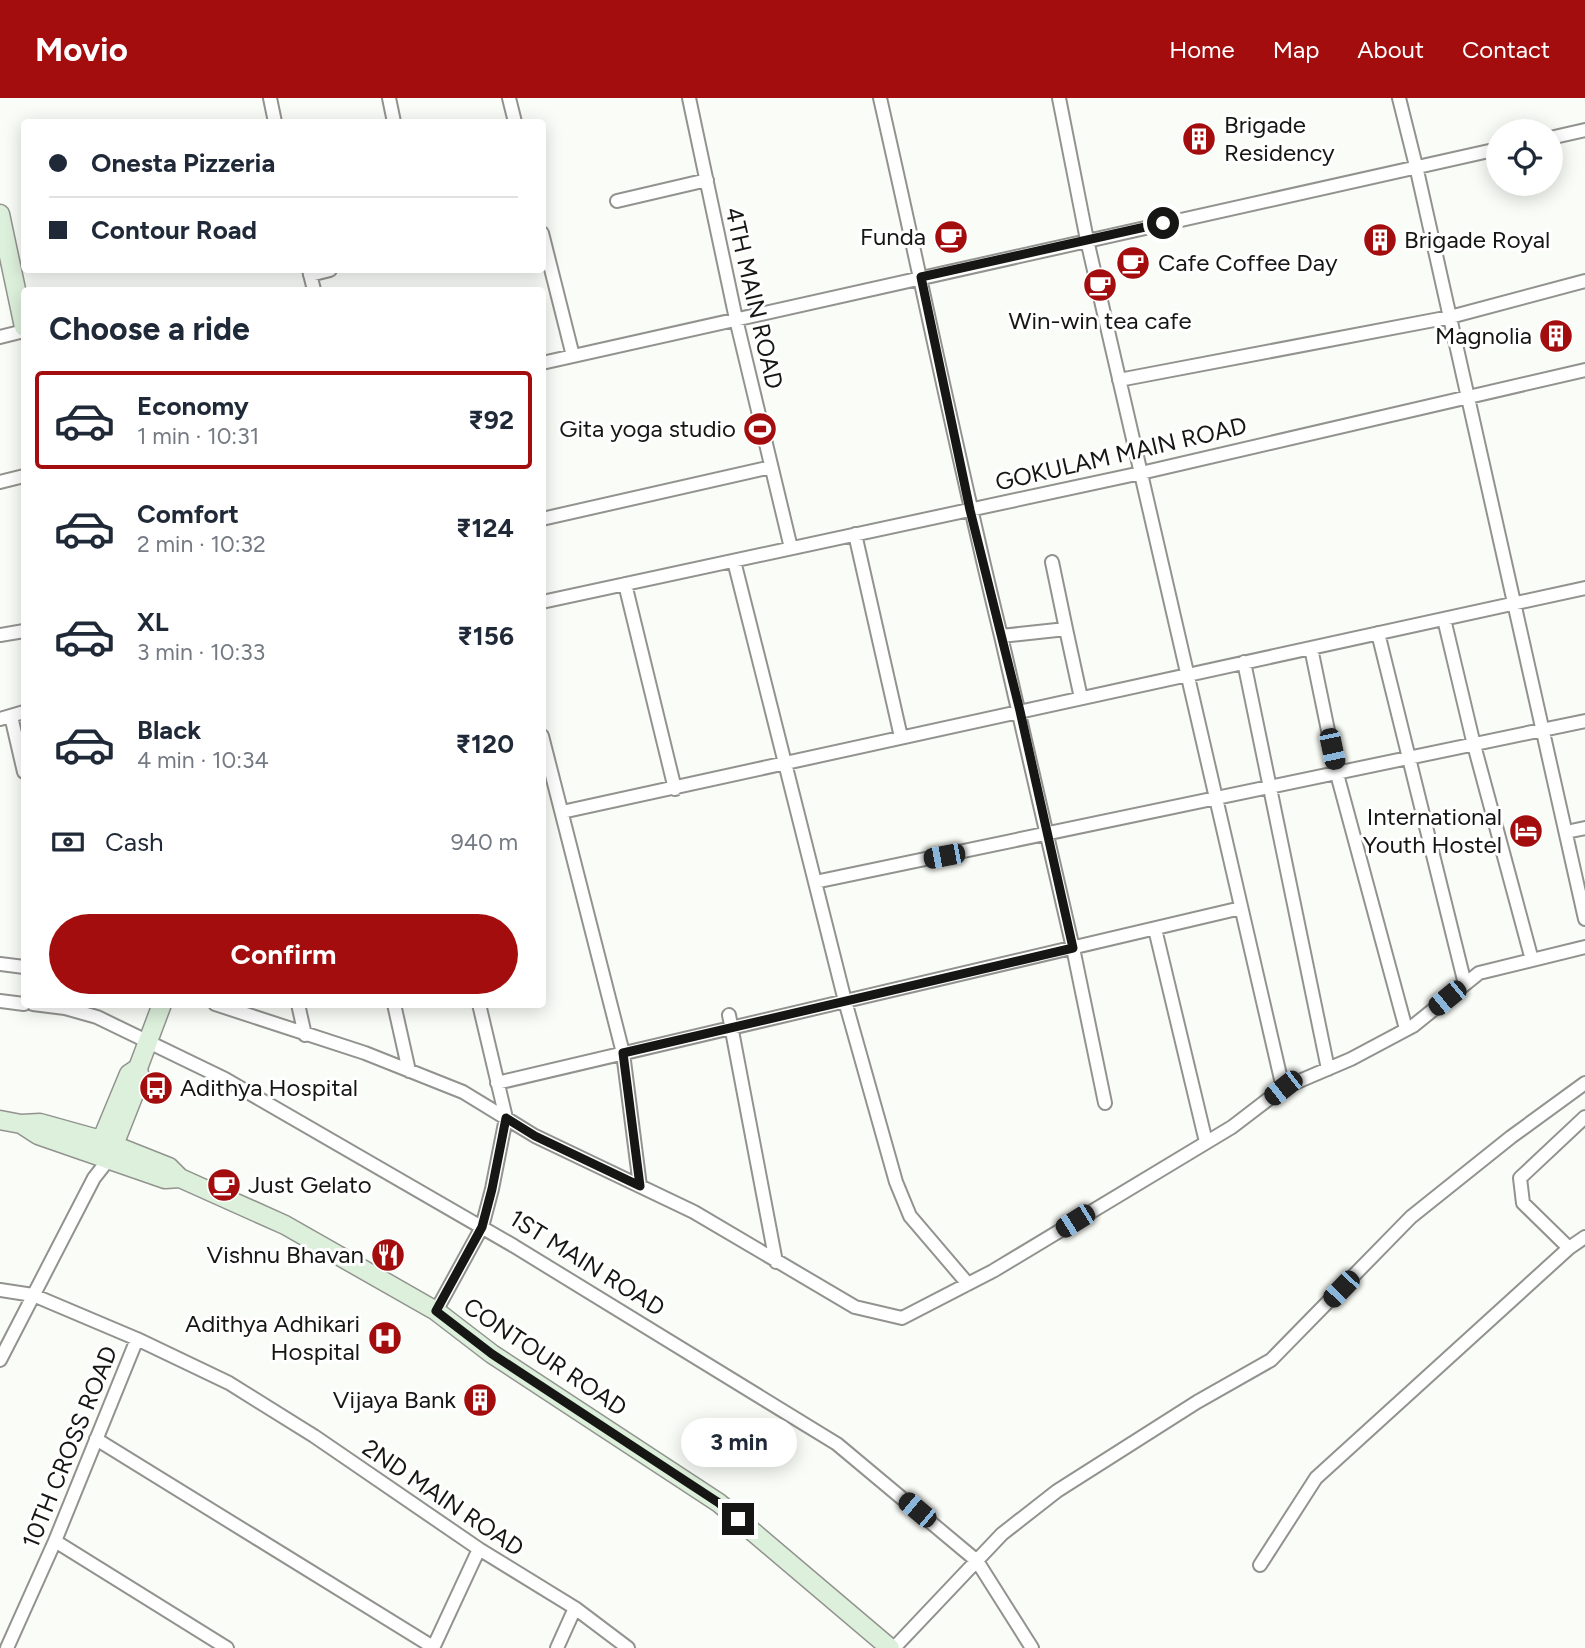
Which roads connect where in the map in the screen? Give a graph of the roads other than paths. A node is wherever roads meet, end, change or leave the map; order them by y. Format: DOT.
graph roads {
  1 [pos="270,98"];
  2 [pos="389,98"];
  3 [pos="509,98"];
  4 [pos="689,98"];
  5 [pos="880,98"];
  6 [pos="1059,98"];
  7 [pos="1399,98"];
  8 [pos="274,119"];
  9 [pos="393,119"];
  10 [pos="514,119"];
  11 [pos="1585,130"];
  12 [pos="1563,135"];
  13 [pos="1486,151"];
  14 [pos="1416,166"];
  15 [pos="707,180"];
  16 [pos="617,201"];
  17 [pos="0,214"];
  18 [pos="1087,240"];
  19 [pos="546,249"];
  20 [pos="921,277"];
  21 [pos="1585,281"];
  22 [pos="21,315"];
  23 [pos="1450,317"];
  24 [pos="736,319"];
  25 [pos="21,330"];
  26 [pos="0,337"];
  27 [pos="573,356"];
  28 [pos="546,362"];
  29 [pos="1585,370"];
  30 [pos="1119,380"];
  31 [pos="1468,397"];
  32 [pos="771,467"];
  33 [pos="1140,473"];
  34 [pos="21,477"];
  35 [pos="0,482"];
  36 [pos="970,510"];
  37 [pos="546,518"];
  38 [pos="855,534"];
  39 [pos="791,548"];
  40 [pos="734,561"];
  41 [pos="1052,562"];
  42 [pos="625,584"];
  43 [pos="1585,588"];
  44 [pos="546,601"];
  45 [pos="1514,603"];
  46 [pos="1444,619"];
  47 [pos="1066,629"];
  48 [pos="21,632"];
  49 [pos="1378,633"];
  50 [pos="0,635"];
  51 [pos="1001,636"];
  52 [pos="1311,648"];
  53 [pos="1244,662"];
  54 [pos="1187,675"];
  55 [pos="1081,698"];
  56 [pos="1020,711"];
  57 [pos="5,718"];
  58 [pos="1585,721"];
  59 [pos="1543,731"];
  60 [pos="901,737"];
  61 [pos="1474,746"];
  62 [pos="546,751"];
  63 [pos="1409,759"];
  64 [pos="21,763"];
  65 [pos="785,763"];
  66 [pos="1337,774"];
  67 [pos="1270,788"];
  68 [pos="675,789"];
  69 [pos="1216,800"];
  70 [pos="562,812"];
  71 [pos="1585,828"];
  72 [pos="1566,832"];
  73 [pos="1048,835"];
  74 [pos="815,882"];
  75 [pos="1241,908"];
  76 [pos="1585,919"];
  77 [pos="1155,929"];
  78 [pos="1585,947"];
  79 [pos="1073,948"];
  80 [pos="1532,960"];
  81 [pos="0,964"];
  82 [pos="21,967"];
  83 [pos="1465,984"];
  84 [pos="0,1001"];
  85 [pos="845,1001"];
  86 [pos="21,1004"];
  87 [pos="58,1008"];
  88 [pos="161,1008"];
  89 [pos="227,1008"];
  90 [pos="299,1008"];
  91 [pos="395,1008"];
  92 [pos="480,1008"];
  93 [pos="730,1021"];
  94 [pos="1406,1030"];
  95 [pos="305,1035"];
  96 [pos="149,1041"];
  97 [pos="623,1053"];
  98 [pos="1328,1069"];
  99 [pos="409,1071"];
  100 [pos="497,1083"];
  101 [pos="1585,1083"];
  102 [pos="1283,1088"];
  103 [pos="1105,1103"];
  104 [pos="1585,1117"];
  105 [pos="506,1118"];
  106 [pos="0,1120"];
  107 [pos="1206,1142"];
  108 [pos="105,1149"];
  109 [pos="640,1186"];
  110 [pos="482,1227"];
  111 [pos="1585,1237"];
  112 [pos="1569,1248"];
  113 [pos="776,1262"];
  114 [pos="968,1284"];
  115 [pos="0,1290"];
  116 [pos="33,1295"];
  117 [pos="436,1311"];
  118 [pos="137,1339"];
  119 [pos="0,1360"];
  120 [pos="96,1438"];
  121 [pos="54,1541"];
  122 [pos="479,1549"];
  123 [pos="977,1560"];
  124 [pos="1260,1565"];
  125 [pos="575,1608"];
  126 [pos="433,1647"];
  127 [pos="7,1648"];
  128 [pos="227,1648"];
  129 [pos="557,1648"];
  130 [pos="628,1648"];
  131 [pos="892,1648"];
  132 [pos="1032,1648"];
  1 -- 8 [label="street"];
  2 -- 9 [label="street"];
  3 -- 10 [label="street"];
  4 -- 15 [label="street, 4TH MAIN ROAD"];
  5 -- 20 [label="street"];
  6 -- 18 [label="street"];
  7 -- 14 [label="street"];
  11 -- 12 [label="street"];
  13 -- 14 [label="street"];
  14 -- 18 [label="street"];
  14 -- 23 [label="street"];
  15 -- 16 [label="street"];
  15 -- 24 [label="street, 4TH MAIN ROAD"];
  17 -- 22 [label="main road"];
  18 -- 20 [label="street"];
  18 -- 30 [label="street"];
  19 -- 27 [label="street"];
  20 -- 24 [label="street"];
  20 -- 36 [label="street"];
  21 -- 23 [label="street"];
  23 -- 30 [label="street"];
  23 -- 31 [label="street"];
  24 -- 27 [label="street"];
  24 -- 32 [label="street, 4TH MAIN ROAD"];
  25 -- 26 [label="street"];
  27 -- 28 [label="street"];
  29 -- 31 [label="street, GOKULAM MAIN ROAD"];
  30 -- 33 [label="street"];
  31 -- 33 [label="street, GOKULAM MAIN ROAD"];
  31 -- 45 [label="street"];
  32 -- 37 [label="street"];
  32 -- 39 [label="street, 4TH MAIN ROAD"];
  33 -- 36 [label="street, GOKULAM MAIN ROAD"];
  33 -- 54 [label="street"];
  34 -- 35 [label="street"];
  36 -- 38 [label="street, GOKULAM MAIN ROAD"];
  36 -- 51 [label="street"];
  38 -- 39 [label="street, GOKULAM MAIN ROAD"];
  38 -- 60 [label="street"];
  39 -- 40 [label="street, GOKULAM MAIN ROAD"];
  40 -- 42 [label="street, GOKULAM MAIN ROAD"];
  40 -- 65 [label="street"];
  41 -- 47 [label="street"];
  42 -- 44 [label="street, GOKULAM MAIN ROAD"];
  42 -- 68 [label="street"];
  43 -- 45 [label="street"];
  45 -- 46 [label="street"];
  45 -- 59 [label="street"];
  46 -- 49 [label="street"];
  46 -- 61 [label="street"];
  47 -- 51 [label="street"];
  47 -- 55 [label="street"];
  48 -- 50 [label="street"];
  49 -- 52 [label="street"];
  49 -- 63 [label="street"];
  51 -- 56 [label="street"];
  52 -- 53 [label="street"];
  52 -- 66 [label="street"];
  53 -- 54 [label="street"];
  53 -- 67 [label="street"];
  54 -- 55 [label="street"];
  54 -- 69 [label="street"];
  55 -- 56 [label="street"];
  56 -- 60 [label="street"];
  56 -- 73 [label="street"];
  57 -- 64 [label="street"];
  58 -- 59 [label="street"];
  59 -- 61 [label="street"];
  59 -- 72 [label="street"];
  60 -- 65 [label="street"];
  61 -- 63 [label="street"];
  61 -- 80 [label="street"];
  62 -- 70 [label="street"];
  63 -- 66 [label="street"];
  63 -- 83 [label="street"];
  65 -- 68 [label="street"];
  65 -- 74 [label="street"];
  66 -- 67 [label="street"];
  66 -- 94 [label="street"];
  67 -- 69 [label="street"];
  67 -- 98 [label="street"];
  68 -- 70 [label="street"];
  69 -- 73 [label="street"];
  69 -- 75 [label="street"];
  70 -- 97 [label="street"];
  71 -- 72 [label="street"];
  72 -- 76 [label="street"];
  73 -- 74 [label="street"];
  73 -- 79 [label="street"];
  74 -- 85 [label="street"];
  75 -- 77 [label="street"];
  75 -- 102 [label="street"];
  77 -- 79 [label="street"];
  77 -- 107 [label="street"];
  78 -- 80 [label="street"];
  79 -- 85 [label="street"];
  79 -- 103 [label="street"];
  80 -- 83 [label="street"];
  81 -- 82 [label="street"];
  83 -- 94 [label="street"];
  84 -- 86 [label="street"];
  85 -- 93 [label="street"];
  85 -- 114 [label="street"];
  87 -- 96 [label="street, 1ST MAIN ROAD"];
  88 -- 96 [label="main road"];
  89 -- 95 [label="street"];
  90 -- 95 [label="street"];
  91 -- 99 [label="street"];
  92 -- 100 [label="street"];
  93 -- 97 [label="street"];
  93 -- 113 [label="street"];
  94 -- 98 [label="street"];
  95 -- 99 [label="street"];
  96 -- 108 [label="main road"];
  96 -- 110 [label="street, 1ST MAIN ROAD"];
  97 -- 100 [label="street"];
  97 -- 109 [label="street"];
  98 -- 102 [label="street"];
  99 -- 105 [label="street"];
  100 -- 105 [label="street"];
  101 -- 123 [label="street"];
  102 -- 107 [label="street"];
  104 -- 112 [label="street"];
  105 -- 109 [label="street"];
  105 -- 110 [label="street"];
  106 -- 108 [label="main road, CONTOUR ROAD"];
  107 -- 114 [label="street"];
  108 -- 116 [label="street"];
  108 -- 117 [label="main road, CONTOUR ROAD"];
  109 -- 113 [label="street"];
  110 -- 117 [label="street"];
  110 -- 123 [label="street, 1ST MAIN ROAD"];
  111 -- 112 [label="street"];
  112 -- 124 [label="street"];
  113 -- 114 [label="street"];
  115 -- 116 [label="street, 2ND MAIN ROAD"];
  116 -- 118 [label="street, 2ND MAIN ROAD"];
  116 -- 119 [label="street"];
  117 -- 131 [label="main road, CONTOUR ROAD"];
  118 -- 120 [label="street, 10TH CROSS ROAD"];
  118 -- 122 [label="street, 2ND MAIN ROAD"];
  120 -- 121 [label="street, 10TH CROSS ROAD"];
  120 -- 126 [label="street"];
  121 -- 127 [label="street, 10TH CROSS ROAD"];
  121 -- 128 [label="street"];
  122 -- 125 [label="street, 2ND MAIN ROAD"];
  122 -- 126 [label="street"];
  123 -- 131 [label="street"];
  123 -- 132 [label="street, 1ST MAIN ROAD"];
  125 -- 129 [label="street"];
  125 -- 130 [label="street, 2ND MAIN ROAD"];
}
